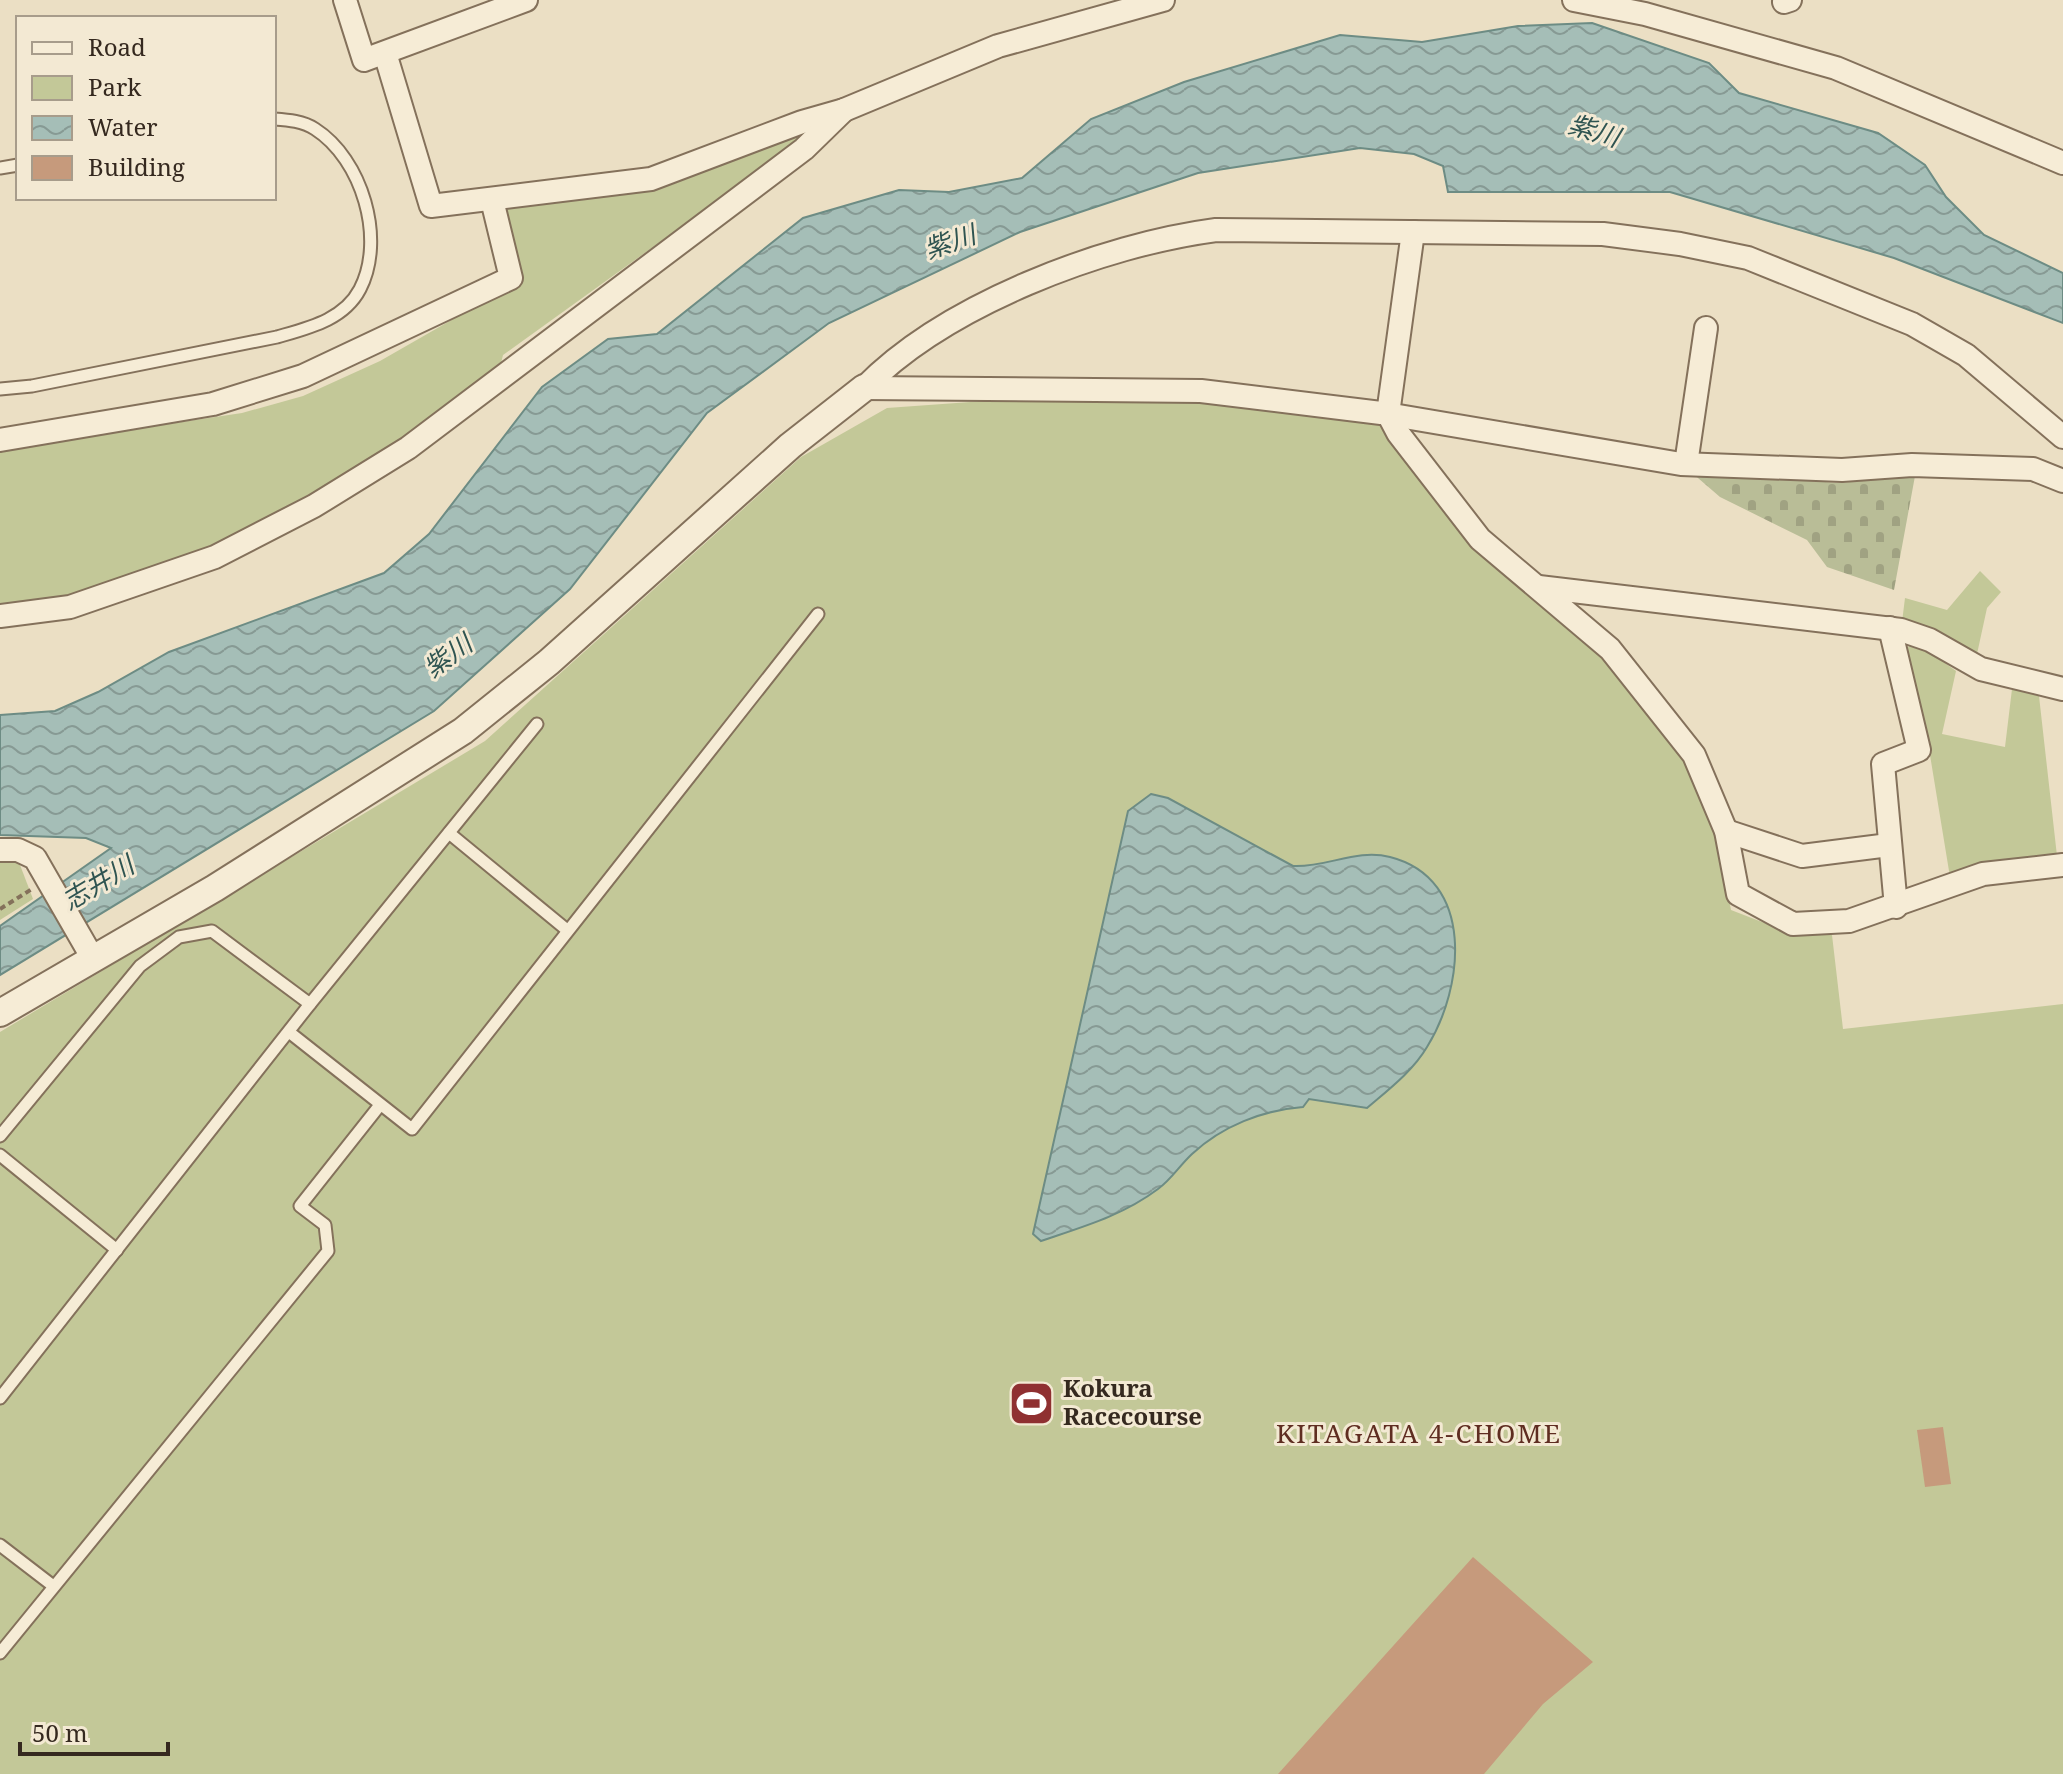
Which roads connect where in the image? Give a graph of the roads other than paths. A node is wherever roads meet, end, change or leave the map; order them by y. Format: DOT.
graph roads {
  1 [pos="345,0"];
  2 [pos="526,0"];
  3 [pos="1574,0"];
  4 [pos="1151,1"];
  5 [pos="385,53"];
  6 [pos="844,110"];
  7 [pos="276,119"];
  8 [pos="2063,163"];
  9 [pos="492,200"];
  10 [pos="1413,232"];
  11 [pos="1706,328"];
  12 [pos="864,388"];
  13 [pos="0,389"];
  14 [pos="1388,414"];
  15 [pos="2063,437"];
  16 [pos="0,440"];
  17 [pos="1686,464"];
  18 [pos="2063,481"];
  19 [pos="1539,587"];
  20 [pos="818,614"];
  21 [pos="0,616"];
  22 [pos="1890,628"];
  23 [pos="2063,689"];
  24 [pos="537,724"];
  25 [pos="1726,831"];
  26 [pos="449,833"];
  27 [pos="1889,845"];
  28 [pos="0,850"];
  29 [pos="2063,865"];
  30 [pos="1896,907"];
  31 [pos="567,930"];
  32 [pos="92,957"];
  33 [pos="310,1004"];
  34 [pos="0,1013"];
  35 [pos="289,1032"];
  36 [pos="380,1105"];
  37 [pos="0,1136"];
  38 [pos="0,1155"];
  39 [pos="117,1250"];
  40 [pos="0,1398"];
  41 [pos="0,1545"];
  42 [pos="52,1585"];
  43 [pos="0,1653"];
  1 -- 5 [label="street"];
  2 -- 5 [label="street"];
  3 -- 8 [label="street"];
  4 -- 6 [label="street"];
  5 -- 9 [label="street"];
  6 -- 9 [label="street"];
  6 -- 21 [label="street"];
  7 -- 13 [label="lane"];
  9 -- 16 [label="street"];
  10 -- 12 [label="street"];
  10 -- 14 [label="street"];
  10 -- 15 [label="street"];
  11 -- 17 [label="street"];
  12 -- 14 [label="street"];
  12 -- 32 [label="street"];
  14 -- 17 [label="street"];
  14 -- 19 [label="street"];
  17 -- 18 [label="street"];
  19 -- 22 [label="street"];
  19 -- 25 [label="street"];
  20 -- 31 [label="lane"];
  22 -- 23 [label="street"];
  22 -- 27 [label="street"];
  24 -- 26 [label="lane"];
  25 -- 27 [label="street"];
  25 -- 30 [label="street"];
  26 -- 31 [label="lane"];
  26 -- 33 [label="lane"];
  27 -- 30 [label="street"];
  28 -- 32 [label="street"];
  29 -- 30 [label="street"];
  31 -- 36 [label="lane"];
  32 -- 34 [label="street"];
  33 -- 35 [label="lane"];
  33 -- 37 [label="lane"];
  35 -- 36 [label="lane"];
  35 -- 39 [label="lane"];
  36 -- 42 [label="lane"];
  38 -- 39 [label="lane"];
  39 -- 40 [label="lane"];
  41 -- 42 [label="lane"];
  42 -- 43 [label="lane"];
}
